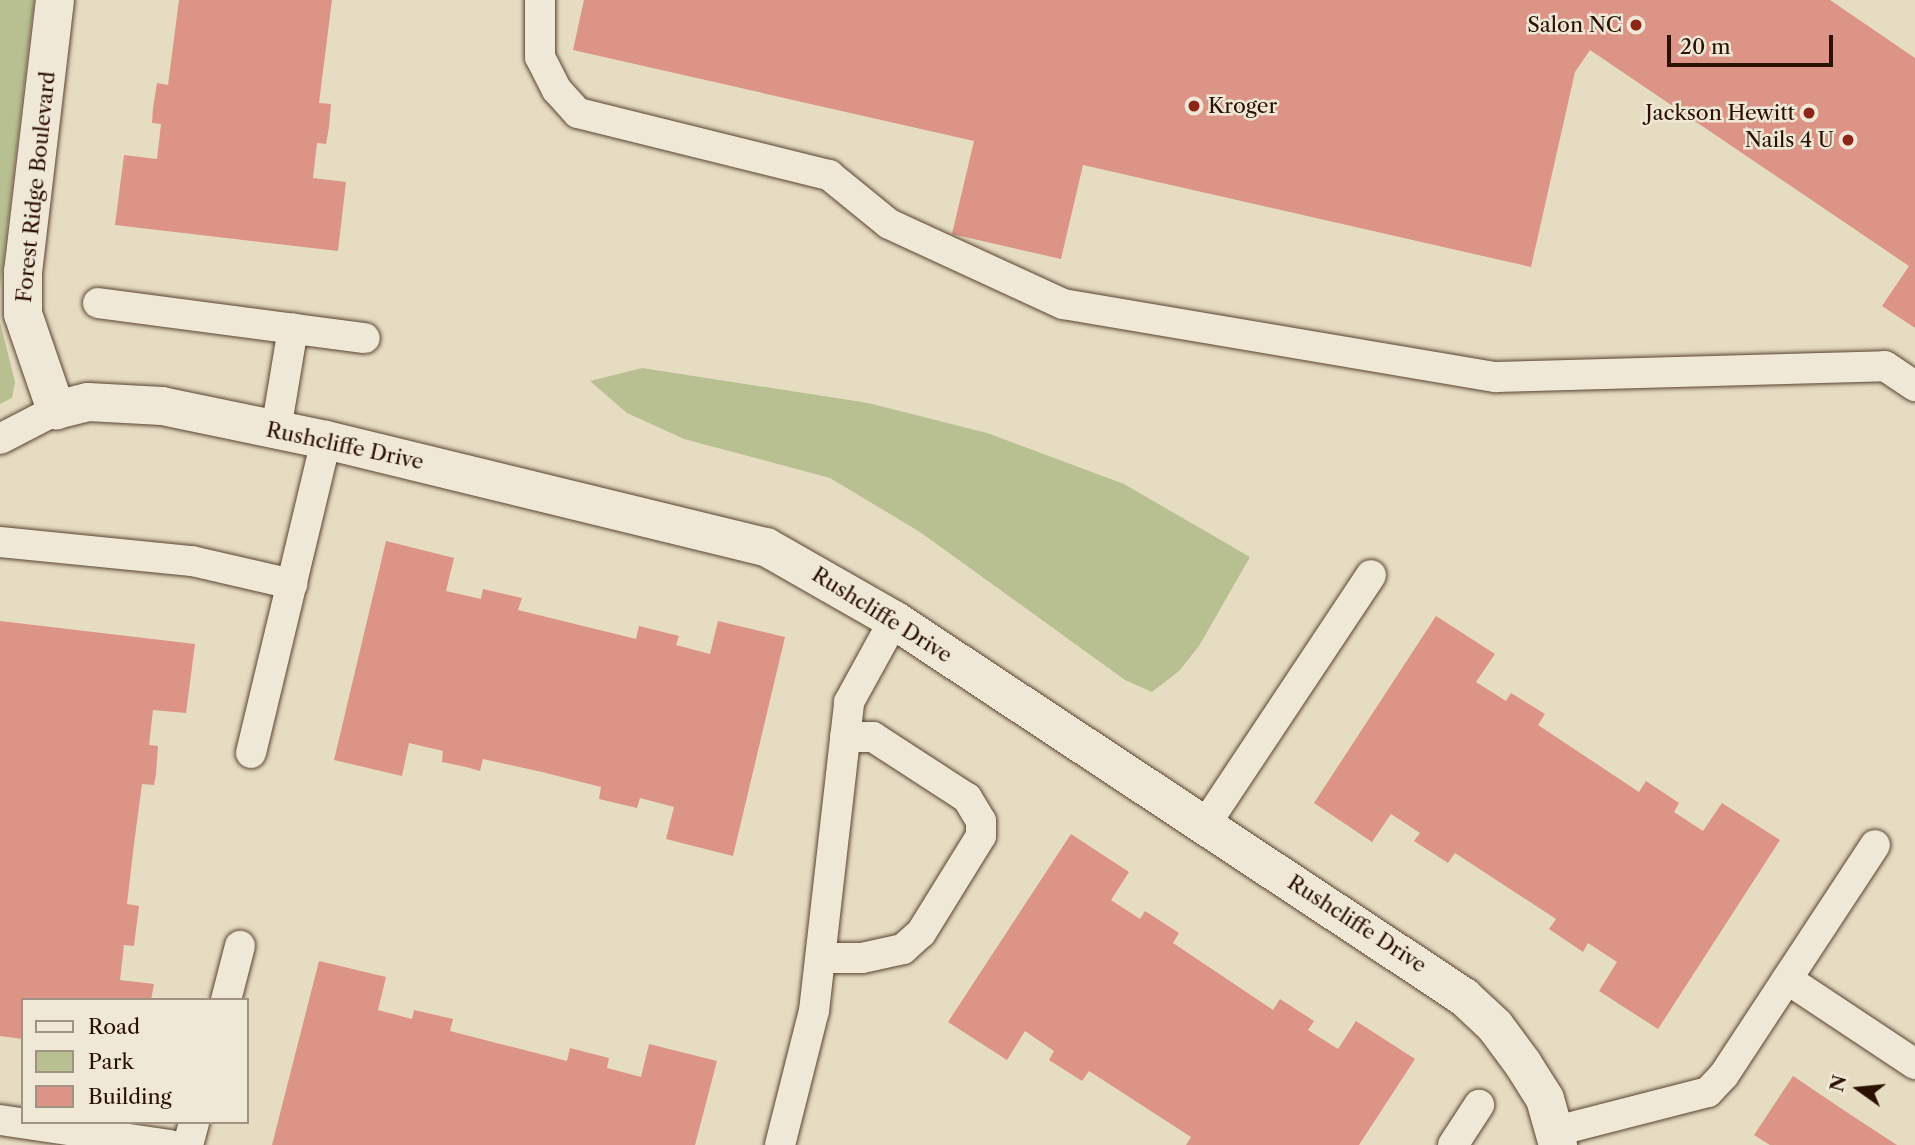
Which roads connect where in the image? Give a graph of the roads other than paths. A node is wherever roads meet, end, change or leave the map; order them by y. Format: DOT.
graph roads {
  1 [pos="55,0"];
  2 [pos="540,0"];
  3 [pos="97,303"];
  4 [pos="293,328"];
  5 [pos="365,338"];
  6 [pos="1915,386"];
  7 [pos="57,410"];
  8 [pos="275,430"];
  9 [pos="0,439"];
  10 [pos="326,440"];
  11 [pos="0,542"];
  12 [pos="1371,575"];
  13 [pos="292,584"];
  14 [pos="894,620"];
  15 [pos="845,737"];
  16 [pos="251,753"];
  17 [pos="1205,825"];
  18 [pos="1875,845"];
  19 [pos="240,946"];
  20 [pos="821,958"];
  21 [pos="1787,979"];
  22 [pos="227,998"];
  23 [pos="1915,1063"];
  24 [pos="1479,1105"];
  25 [pos="0,1120"];
  26 [pos="21,1123"];
  27 [pos="27,1124"];
  28 [pos="193,1124"];
  29 [pos="1557,1138"];
  30 [pos="170,1145"];
  31 [pos="188,1145"];
  32 [pos="780,1145"];
  33 [pos="1453,1145"];
  1 -- 7 [label="street, Forest Ridge Boulevard"];
  2 -- 6 [label="lane"];
  3 -- 4 [label="lane"];
  4 -- 5 [label="lane"];
  4 -- 8 [label="lane"];
  7 -- 8 [label="street, Rushcliffe Drive"];
  7 -- 9 [label="lane"];
  8 -- 10 [label="street, Rushcliffe Drive"];
  10 -- 13 [label="lane"];
  10 -- 14 [label="street, Rushcliffe Drive"];
  11 -- 13 [label="lane"];
  12 -- 17 [label="lane"];
  13 -- 16 [label="lane"];
  14 -- 15 [label="lane"];
  14 -- 17 [label="street, Rushcliffe Drive"];
  15 -- 20 [label="lane"];
  15 -- 20 [label="lane"];
  17 -- 29 [label="street, Rushcliffe Drive"];
  18 -- 21 [label="lane"];
  19 -- 22 [label="lane"];
  20 -- 32 [label="lane"];
  21 -- 23 [label="lane"];
  21 -- 29 [label="lane"];
  24 -- 33 [label="lane"];
  25 -- 26 [label="lane"];
  27 -- 30 [label="lane"];
  28 -- 31 [label="lane"];
}
